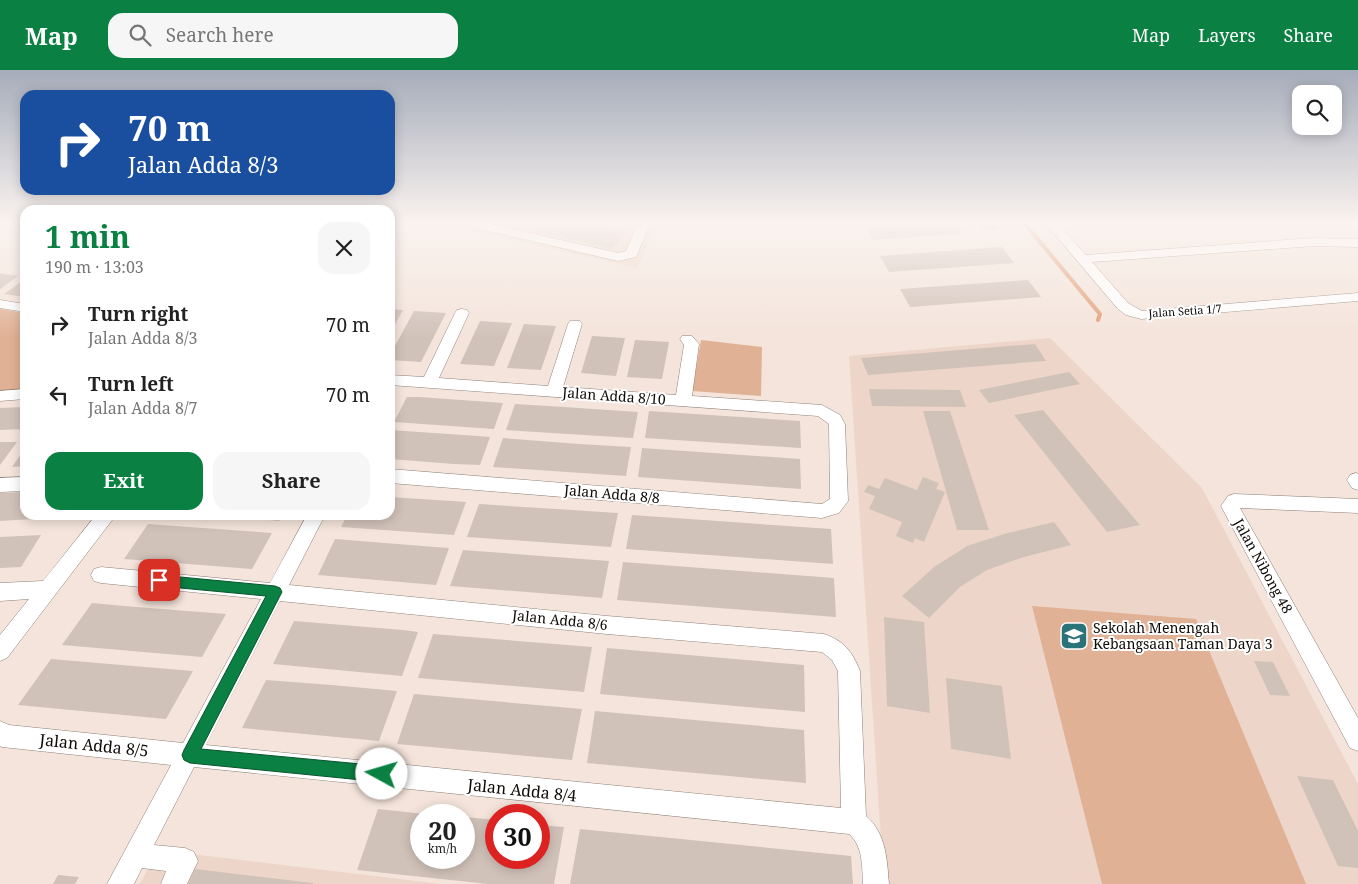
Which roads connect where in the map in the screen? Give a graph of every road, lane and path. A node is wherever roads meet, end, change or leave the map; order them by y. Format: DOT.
graph roads {
  1 [pos="1085,262"];
  2 [pos="1358,297"];
  3 [pos="0,304"];
  4 [pos="20,307"];
  5 [pos="462,313"];
  6 [pos="575,324"];
  7 [pos="687,339"];
  8 [pos="395,380"];
  9 [pos="430,382"];
  10 [pos="554,391"];
  11 [pos="20,394"];
  12 [pos="0,396"];
  13 [pos="683,401"];
  14 [pos="395,476"];
  15 [pos="20,484"];
  16 [pos="0,485"];
  17 [pos="1358,506"];
  18 [pos="832,508"];
  19 [pos="103,520"];
  20 [pos="313,520"];
  21 [pos="101,575"];
  22 [pos="49,589"];
  23 [pos="0,592"];
  24 [pos="275,592"];
  25 [pos="0,651"];
  26 [pos="0,732"];
  27 [pos="1358,740"];
  28 [pos="190,755"];
  29 [pos="854,822"];
  30 [pos="136,855"];
  31 [pos="120,884"];
  32 [pos="174,884"];
  33 [pos="876,884"];
  1 -- 2 [label="street, Jalan Setia 1/7"];
  3 -- 4 [label="street"];
  5 -- 9 [label="street"];
  6 -- 10 [label="street"];
  7 -- 13 [label="street"];
  8 -- 9 [label="street, Jalan Adda 8/10"];
  9 -- 10 [label="street, Jalan Adda 8/10"];
  10 -- 13 [label="street, Jalan Adda 8/10"];
  11 -- 12 [label="street"];
  13 -- 18 [label="street, Jalan Adda 8/10"];
  14 -- 18 [label="street, Jalan Adda 8/8"];
  15 -- 16 [label="street"];
  17 -- 27 [label="street, Jalan Nibong 48"];
  19 -- 22 [label="street"];
  20 -- 24 [label="street"];
  21 -- 24 [label="street, Jalan Adda 8/6"];
  22 -- 23 [label="street"];
  22 -- 25 [label="street"];
  24 -- 28 [label="street"];
  24 -- 29 [label="street, Jalan Adda 8/6"];
  26 -- 28 [label="street, Jalan Adda 8/5"];
  28 -- 29 [label="street, Jalan Adda 8/4"];
  28 -- 30 [label="street"];
  29 -- 33 [label="street"];
  30 -- 31 [label="street"];
  30 -- 32 [label="street"];
}
